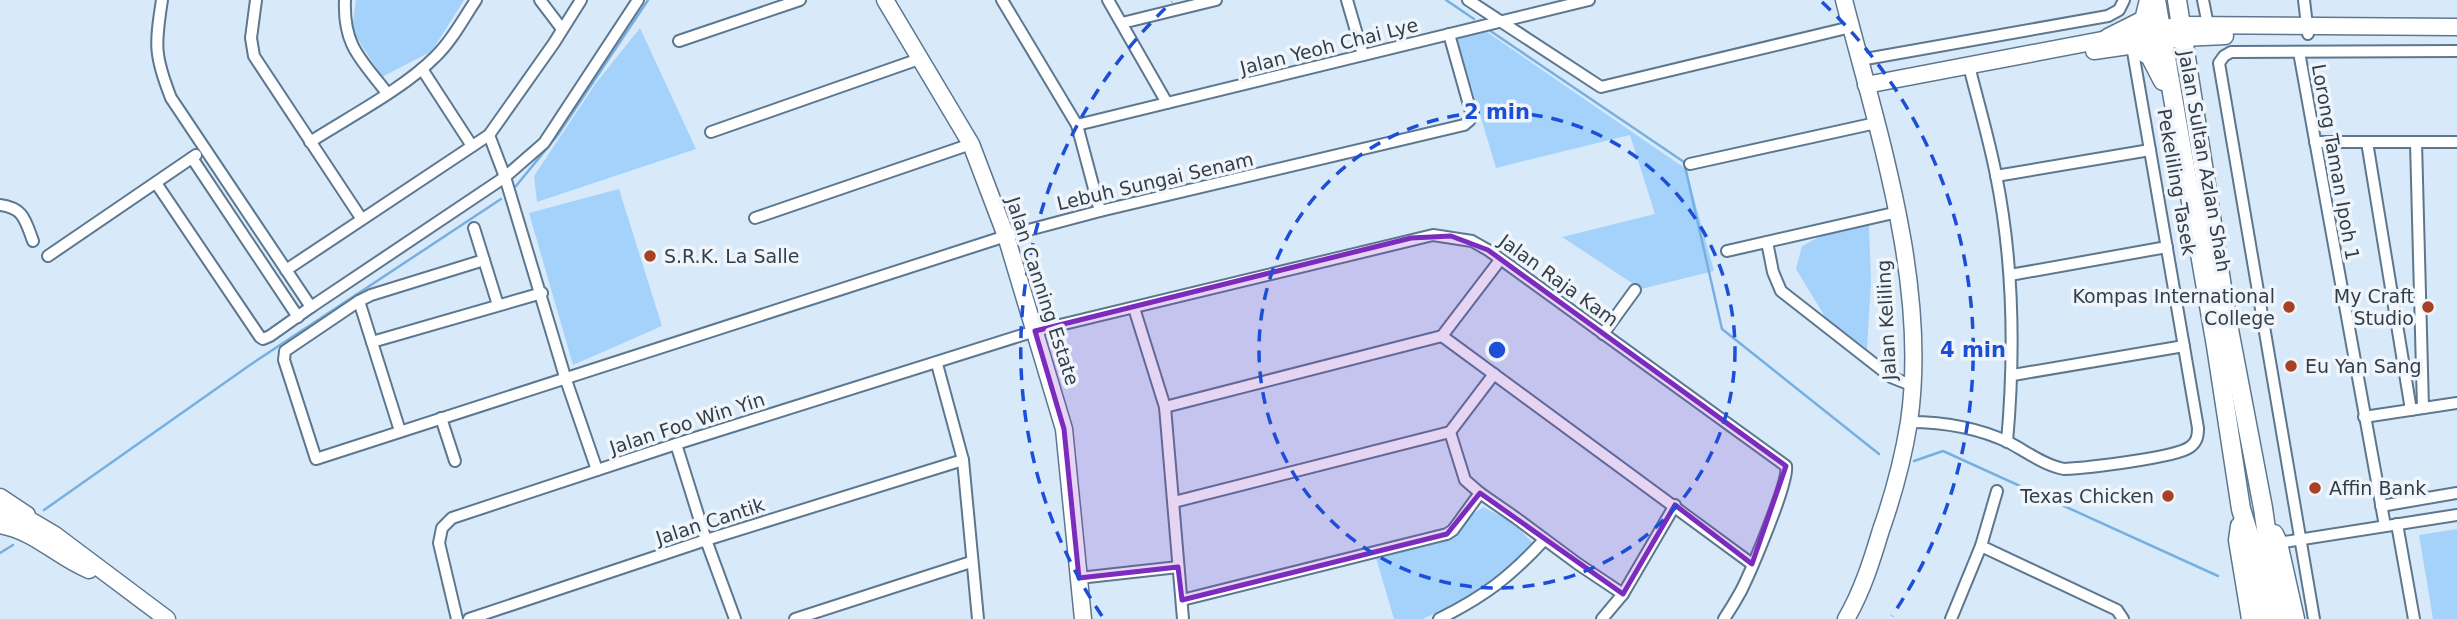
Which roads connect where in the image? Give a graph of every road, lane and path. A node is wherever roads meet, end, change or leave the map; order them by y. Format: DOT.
graph roads {
  1 [pos="162,0"];
  2 [pos="256,0"];
  3 [pos="345,0"];
  4 [pos="476,0"];
  5 [pos="540,0"];
  6 [pos="580,0"];
  7 [pos="638,0"];
  8 [pos="800,0"];
  9 [pos="885,0"];
  10 [pos="1002,0"];
  11 [pos="1108,0"];
  12 [pos="1216,0"];
  13 [pos="1347,0"];
  14 [pos="1468,0"];
  15 [pos="1589,0"];
  16 [pos="1844,0"];
  17 [pos="2124,0"];
  18 [pos="2149,0"];
  19 [pos="2155,0"];
  20 [pos="2177,0"];
  21 [pos="2203,0"];
  22 [pos="2304,0"];
  23 [pos="774,4"];
  24 [pos="1499,22"];
  25 [pos="1122,23"];
  26 [pos="2208,25"];
  27 [pos="1851,27"];
  28 [pos="2457,27"];
  29 [pos="562,29"];
  30 [pos="2307,30"];
  31 [pos="2172,33"];
  32 [pos="2417,33"];
  33 [pos="2457,33"];
  34 [pos="1449,34"];
  35 [pos="2108,38"];
  36 [pos="679,41"];
  37 [pos="2132,46"];
  38 [pos="2417,50"];
  39 [pos="2457,51"];
  40 [pos="2299,52"];
  41 [pos="1363,55"];
  42 [pos="922,58"];
  43 [pos="1860,60"];
  44 [pos="422,69"];
  45 [pos="1970,71"];
  46 [pos="1868,91"];
  47 [pos="387,93"];
  48 [pos="1167,103"];
  49 [pos="2174,103"];
  50 [pos="1876,123"];
  51 [pos="1077,125"];
  52 [pos="711,132"];
  53 [pos="489,135"];
  54 [pos="310,142"];
  55 [pos="2315,142"];
  56 [pos="2367,142"];
  57 [pos="2416,142"];
  58 [pos="2457,142"];
  59 [pos="971,144"];
  60 [pos="472,146"];
  61 [pos="204,148"];
  62 [pos="2150,150"];
  63 [pos="192,158"];
  64 [pos="1690,164"];
  65 [pos="1996,176"];
  66 [pos="505,177"];
  67 [pos="156,183"];
  68 [pos="0,205"];
  69 [pos="1100,211"];
  70 [pos="1898,212"];
  71 [pos="361,218"];
  72 [pos="755,218"];
  73 [pos="474,228"];
  74 [pos="1006,236"];
  75 [pos="33,241"];
  76 [pos="1767,242"];
  77 [pos="2167,247"];
  78 [pos="1727,251"];
  79 [pos="48,256"];
  80 [pos="484,260"];
  81 [pos="1500,260"];
  82 [pos="286,270"];
  83 [pos="2010,275"];
  84 [pos="1634,290"];
  85 [pos="542,293"];
  86 [pos="359,301"];
  87 [pos="498,305"];
  88 [pos="311,307"];
  89 [pos="1134,308"];
  90 [pos="298,317"];
  91 [pos="1035,331"];
  92 [pos="1603,334"];
  93 [pos="1442,336"];
  94 [pos="372,342"];
  95 [pos="2184,346"];
  96 [pos="937,364"];
  97 [pos="1494,374"];
  98 [pos="2013,375"];
  99 [pos="566,380"];
  100 [pos="1911,385"];
  101 [pos="2457,402"];
  102 [pos="1165,407"];
  103 [pos="2423,408"];
  104 [pos="2411,410"];
  105 [pos="2364,417"];
  106 [pos="441,418"];
  107 [pos="1909,422"];
  108 [pos="400,431"];
  109 [pos="1450,432"];
  110 [pos="2007,442"];
  111 [pos="676,444"];
  112 [pos="963,460"];
  113 [pos="455,461"];
  114 [pos="597,470"];
  115 [pos="1997,491"];
  116 [pos="1480,493"];
  117 [pos="2457,493"];
  118 [pos="0,497"];
  119 [pos="1174,502"];
  120 [pos="1675,505"];
  121 [pos="2381,506"];
  122 [pos="2263,508"];
  123 [pos="2241,509"];
  124 [pos="0,513"];
  125 [pos="2457,515"];
  126 [pos="33,522"];
  127 [pos="2398,524"];
  128 [pos="5,525"];
  129 [pos="2385,526"];
  130 [pos="706,540"];
  131 [pos="1544,540"];
  132 [pos="2300,540"];
  133 [pos="2278,543"];
  134 [pos="1981,546"];
  135 [pos="971,562"];
  136 [pos="1752,564"];
  137 [pos="1178,567"];
  138 [pos="1079,578"];
  139 [pos="111,579"];
  140 [pos="1623,594"];
  141 [pos="1182,600"];
  142 [pos="167,619"];
  143 [pos="457,619"];
  144 [pos="469,619"];
  145 [pos="735,619"];
  146 [pos="795,619"];
  147 [pos="978,619"];
  148 [pos="1083,619"];
  149 [pos="1183,619"];
  150 [pos="1439,619"];
  151 [pos="1602,619"];
  152 [pos="1724,619"];
  153 [pos="1846,619"];
  154 [pos="1951,619"];
  155 [pos="2123,619"];
  156 [pos="2251,619"];
  157 [pos="2265,619"];
  158 [pos="2279,619"];
  159 [pos="2295,619"];
  160 [pos="2314,619"];
  161 [pos="2414,619"];
  1 -- 61 [label="street"];
  2 -- 54 [label="street"];
  3 -- 47 [label="street"];
  4 -- 44 [label="street"];
  5 -- 29 [label="street"];
  6 -- 29 [label="street"];
  7 -- 66 [label="street"];
  8 -- 23 [label="street"];
  9 -- 42 [label="main road, Jalan Canning Estate"];
  10 -- 51 [label="street"];
  11 -- 25 [label="street"];
  12 -- 25 [label="street"];
  13 -- 41 [label="street"];
  14 -- 24 [label="street"];
  15 -- 24 [label="street, Jalan Yeoh Chai Lye"];
  16 -- 27 [label="main road, Jalan Keliling"];
  17 -- 43 [label="street"];
  18 -- 35 [label="main road"];
  19 -- 31 [label="main road, Jalan Sultan Azlan Shah"];
  20 -- 31 [label="main road, Jalan Sultan Azlan Shah"];
  21 -- 26 [label="street"];
  22 -- 30 [label="street"];
  23 -- 36 [label="street"];
  24 -- 27 [label="street"];
  24 -- 34 [label="street, Jalan Yeoh Chai Lye"];
  25 -- 48 [label="street"];
  26 -- 30 [label="main road"];
  26 -- 31 [label="main road"];
  27 -- 43 [label="main road, Jalan Keliling"];
  28 -- 30 [label="main road"];
  29 -- 53 [label="street"];
  30 -- 31 [label="main road"];
  30 -- 32 [label="main road"];
  31 -- 35 [label="main road"];
  31 -- 37 [label="main road"];
  31 -- 49 [label="main road, Jalan Sultan Azlan Shah"];
  31 -- 122 [label="main road, Jalan Sultan Azlan Shah"];
  32 -- 33 [label="main road"];
  32 -- 38 [label="street"];
  34 -- 41 [label="street, Jalan Yeoh Chai Lye"];
  34 -- 69 [label="street, Lebuh Sungai Senam"];
  35 -- 45 [label="main road"];
  37 -- 45 [label="main road"];
  37 -- 49 [label="main road"];
  37 -- 62 [label="street, Pekeliling Tasek"];
  38 -- 39 [label="street"];
  38 -- 40 [label="street"];
  40 -- 55 [label="street, Lorong Taman Ipoh 1"];
  40 -- 132 [label="street"];
  41 -- 48 [label="street, Jalan Yeoh Chai Lye"];
  42 -- 52 [label="street"];
  42 -- 59 [label="main road, Jalan Canning Estate"];
  43 -- 46 [label="main road, Jalan Keliling"];
  44 -- 47 [label="street"];
  44 -- 60 [label="street"];
  45 -- 46 [label="main road"];
  45 -- 65 [label="street"];
  46 -- 50 [label="main road, Jalan Keliling"];
  47 -- 54 [label="street"];
  48 -- 51 [label="street, Jalan Yeoh Chai Lye"];
  49 -- 123 [label="main road, Jalan Sultan Azlan Shah"];
  50 -- 64 [label="street"];
  50 -- 70 [label="main road, Jalan Keliling"];
  51 -- 69 [label="street"];
  53 -- 60 [label="street"];
  53 -- 66 [label="street"];
  54 -- 71 [label="street"];
  55 -- 56 [label="street"];
  55 -- 105 [label="street, Lorong Taman Ipoh 1"];
  56 -- 57 [label="street"];
  56 -- 104 [label="street"];
  57 -- 58 [label="street"];
  57 -- 103 [label="street"];
  59 -- 72 [label="street"];
  59 -- 74 [label="main road, Jalan Canning Estate"];
  60 -- 71 [label="street"];
  61 -- 63 [label="street"];
  61 -- 82 [label="street"];
  62 -- 65 [label="street"];
  62 -- 77 [label="street, Pekeliling Tasek"];
  63 -- 67 [label="street"];
  63 -- 90 [label="street"];
  65 -- 83 [label="street"];
  66 -- 85 [label="street"];
  66 -- 88 [label="street"];
  67 -- 79 [label="street"];
  67 -- 90 [label="street"];
  68 -- 75 [label="street"];
  69 -- 74 [label="street, Lebuh Sungai Senam"];
  70 -- 76 [label="street"];
  70 -- 100 [label="main road, Jalan Keliling"];
  71 -- 82 [label="street"];
  73 -- 80 [label="street"];
  74 -- 91 [label="main road, Jalan Canning Estate"];
  74 -- 99 [label="street, Lebuh Sungai Senam"];
  76 -- 78 [label="street"];
  76 -- 100 [label="street"];
  77 -- 83 [label="street"];
  77 -- 95 [label="street, Pekeliling Tasek"];
  80 -- 86 [label="street"];
  80 -- 87 [label="street"];
  81 -- 89 [label="street, Jalan Raja Kam"];
  81 -- 92 [label="street, Jalan Raja Kam"];
  81 -- 93 [label="street"];
  82 -- 88 [label="street"];
  83 -- 98 [label="street"];
  84 -- 92 [label="street"];
  85 -- 87 [label="street"];
  85 -- 99 [label="street"];
  86 -- 94 [label="street"];
  86 -- 108 [label="street"];
  87 -- 94 [label="street"];
  88 -- 90 [label="street"];
  89 -- 91 [label="street, Jalan Raja Kam"];
  89 -- 102 [label="street"];
  91 -- 96 [label="street, Jalan Foo Win Yin"];
  91 -- 138 [label="main road, Jalan Canning Estate"];
  92 -- 136 [label="street, Jalan Raja Kam"];
  93 -- 97 [label="street"];
  93 -- 102 [label="street"];
  94 -- 108 [label="street"];
  95 -- 98 [label="street"];
  95 -- 110 [label="street, Pekeliling Tasek"];
  96 -- 111 [label="street, Jalan Foo Win Yin"];
  96 -- 112 [label="street"];
  97 -- 109 [label="street"];
  97 -- 120 [label="street"];
  98 -- 110 [label="street"];
  99 -- 106 [label="street"];
  99 -- 114 [label="street"];
  100 -- 107 [label="main road, Jalan Keliling"];
  101 -- 103 [label="street"];
  102 -- 119 [label="street"];
  103 -- 104 [label="street"];
  104 -- 105 [label="street"];
  105 -- 121 [label="street, Lorong Taman Ipoh 1"];
  106 -- 108 [label="street"];
  106 -- 113 [label="street"];
  107 -- 110 [label="street, Pekeliling Tasek"];
  107 -- 153 [label="main road, Jalan Keliling"];
  109 -- 116 [label="street"];
  109 -- 119 [label="street"];
  111 -- 114 [label="street, Jalan Foo Win Yin"];
  111 -- 130 [label="street"];
  112 -- 130 [label="street, Jalan Cantik"];
  112 -- 135 [label="street"];
  114 -- 143 [label="street, Jalan Foo Win Yin"];
  115 -- 134 [label="street"];
  116 -- 131 [label="street"];
  116 -- 141 [label="street"];
  117 -- 121 [label="street"];
  118 -- 126 [label="main road"];
  119 -- 137 [label="street"];
  120 -- 136 [label="street"];
  120 -- 140 [label="street"];
  121 -- 129 [label="street, Lorong Taman Ipoh 1"];
  122 -- 133 [label="main road"];
  122 -- 158 [label="main road, Jalan Sultan Azlan Shah"];
  123 -- 156 [label="main road"];
  123 -- 157 [label="main road, Jalan Sultan Azlan Shah"];
  124 -- 126 [label="main road"];
  125 -- 127 [label="street"];
  126 -- 139 [label="main road"];
  127 -- 129 [label="street"];
  127 -- 161 [label="street"];
  128 -- 139 [label="main road"];
  129 -- 132 [label="street"];
  130 -- 144 [label="street, Jalan Cantik"];
  130 -- 145 [label="street"];
  131 -- 140 [label="street"];
  131 -- 150 [label="street"];
  132 -- 133 [label="street"];
  132 -- 160 [label="street"];
  133 -- 159 [label="main road"];
  134 -- 154 [label="street"];
  134 -- 155 [label="street"];
  135 -- 146 [label="street"];
  135 -- 147 [label="street"];
  136 -- 152 [label="street, Jalan Raja Kam"];
  137 -- 138 [label="street"];
  137 -- 141 [label="street"];
  138 -- 148 [label="main road, Jalan Canning Estate"];
  139 -- 142 [label="main road"];
  140 -- 151 [label="street"];
  141 -- 149 [label="street"];
}
